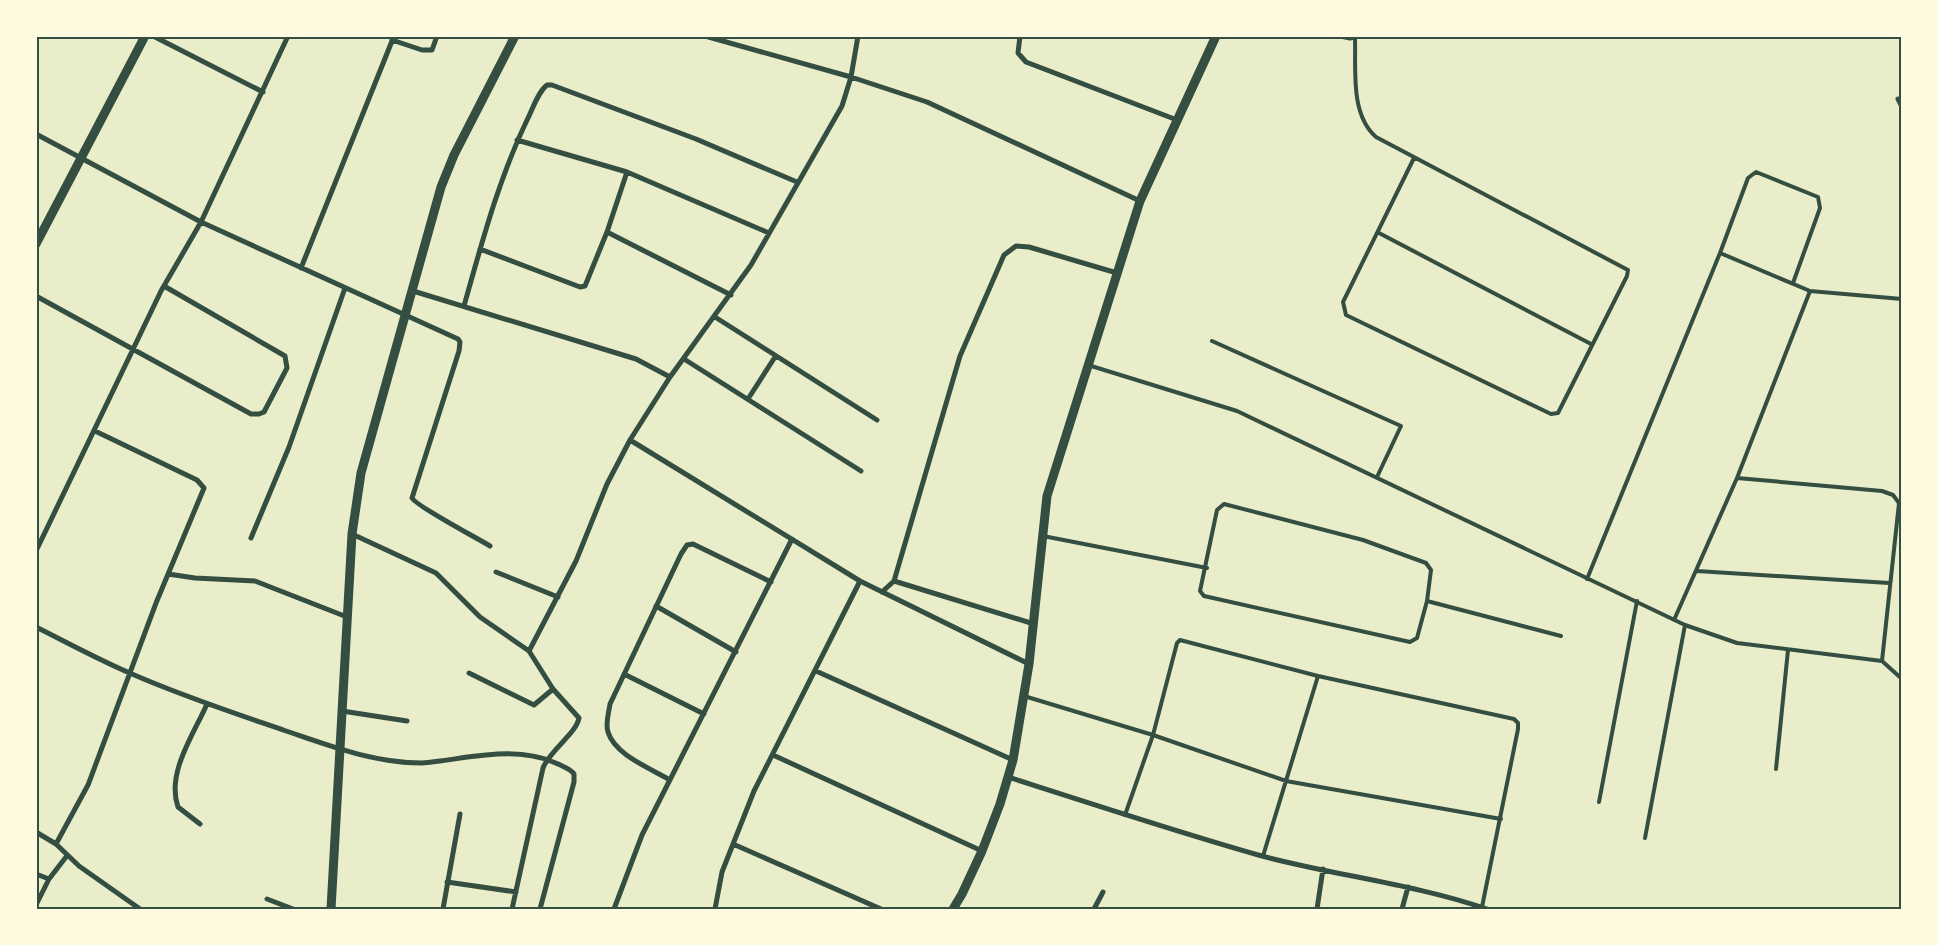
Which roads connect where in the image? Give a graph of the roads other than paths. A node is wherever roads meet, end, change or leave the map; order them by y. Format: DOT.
graph roads {
  1 [pos="145,36"];
  2 [pos="154,36"];
  3 [pos="288,36"];
  4 [pos="437,36"];
  5 [pos="515,36"];
  6 [pos="705,36"];
  7 [pos="858,36"];
  8 [pos="1020,36"];
  9 [pos="1216,36"];
  10 [pos="1340,36"];
  11 [pos="1356,37"];
  12 [pos="393,38"];
  13 [pos="851,77"];
  14 [pos="263,92"];
  15 [pos="1898,99"];
  16 [pos="1902,106"];
  17 [pos="1178,120"];
  18 [pos="36,134"];
  19 [pos="517,140"];
  20 [pos="82,157"];
  21 [pos="1414,158"];
  22 [pos="627,172"];
  23 [pos="797,182"];
  24 [pos="1140,201"];
  25 [pos="201,222"];
  26 [pos="607,232"];
  27 [pos="769,233"];
  28 [pos="1379,233"];
  29 [pos="36,244"];
  30 [pos="480,250"];
  31 [pos="1720,253"];
  32 [pos="301,268"];
  33 [pos="1117,273"];
  34 [pos="1793,284"];
  35 [pos="164,286"];
  36 [pos="345,288"];
  37 [pos="413,291"];
  38 [pos="1810,291"];
  39 [pos="731,295"];
  40 [pos="36,296"];
  41 [pos="1902,299"];
  42 [pos="464,306"];
  43 [pos="404,314"];
  44 [pos="715,317"];
  45 [pos="1212,341"];
  46 [pos="1591,344"];
  47 [pos="134,349"];
  48 [pos="775,357"];
  49 [pos="684,358"];
  50 [pos="1088,365"];
  51 [pos="670,377"];
  52 [pos="748,399"];
  53 [pos="877,420"];
  54 [pos="95,431"];
  55 [pos="630,440"];
  56 [pos="861,471"];
  57 [pos="1377,477"];
  58 [pos="1737,478"];
  59 [pos="352,534"];
  60 [pos="1043,536"];
  61 [pos="251,538"];
  62 [pos="792,539"];
  63 [pos="490,546"];
  64 [pos="36,550"];
  65 [pos="1207,568"];
  66 [pos="1697,571"];
  67 [pos="496,572"];
  68 [pos="168,574"];
  69 [pos="1587,579"];
  70 [pos="860,580"];
  71 [pos="894,581"];
  72 [pos="771,582"];
  73 [pos="1889,583"];
  74 [pos="882,592"];
  75 [pos="558,597"];
  76 [pos="1427,601"];
  77 [pos="1637,601"];
  78 [pos="656,606"];
  79 [pos="347,617"];
  80 [pos="1674,620"];
  81 [pos="1034,624"];
  82 [pos="1685,625"];
  83 [pos="36,627"];
  84 [pos="1561,636"];
  85 [pos="1788,650"];
  86 [pos="529,651"];
  87 [pos="736,652"];
  88 [pos="1882,661"];
  89 [pos="1029,664"];
  90 [pos="816,670"];
  91 [pos="470,673"];
  92 [pos="131,674"];
  93 [pos="624,674"];
  94 [pos="1318,676"];
  95 [pos="1902,679"];
  96 [pos="553,689"];
  97 [pos="1024,696"];
  98 [pos="207,704"];
  99 [pos="341,711"];
  100 [pos="704,714"];
  101 [pos="407,721"];
  102 [pos="1153,735"];
  103 [pos="338,749"];
  104 [pos="772,755"];
  105 [pos="546,759"];
  106 [pos="1013,760"];
  107 [pos="1776,769"];
  108 [pos="1008,777"];
  109 [pos="670,780"];
  110 [pos="1286,780"];
  111 [pos="1599,802"];
  112 [pos="460,814"];
  113 [pos="1125,815"];
  114 [pos="1501,819"];
  115 [pos="200,824"];
  116 [pos="36,832"];
  117 [pos="1645,838"];
  118 [pos="56,844"];
  119 [pos="733,844"];
  120 [pos="982,851"];
  121 [pos="66,856"];
  122 [pos="1263,856"];
  123 [pos="1323,869"];
  124 [pos="36,874"];
  125 [pos="49,879"];
  126 [pos="447,882"];
  127 [pos="1408,887"];
  128 [pos="516,892"];
  129 [pos="1104,892"];
  130 [pos="267,900"];
  131 [pos="36,905"];
  132 [pos="1484,908"];
  133 [pos="140,909"];
  134 [pos="293,909"];
  135 [pos="331,909"];
  136 [pos="443,909"];
  137 [pos="512,909"];
  138 [pos="540,909"];
  139 [pos="614,909"];
  140 [pos="715,909"];
  141 [pos="881,909"];
  142 [pos="953,909"];
  143 [pos="1094,909"];
  144 [pos="1317,909"];
  145 [pos="1402,909"];
  1 -- 20 [label="street"];
  2 -- 14 [label="street"];
  3 -- 14 [label="street"];
  4 -- 12 [label="street"];
  5 -- 37 [label="street"];
  6 -- 13 [label="street"];
  7 -- 13 [label="street"];
  8 -- 17 [label="street"];
  9 -- 17 [label="street"];
  10 -- 11 [label="street"];
  11 -- 21 [label="lane"];
  12 -- 32 [label="street"];
  13 -- 23 [label="street"];
  13 -- 24 [label="street"];
  14 -- 25 [label="street"];
  15 -- 16 [label="street"];
  17 -- 24 [label="street"];
  18 -- 20 [label="street"];
  19 -- 22 [label="street"];
  19 -- 23 [label="street"];
  19 -- 30 [label="street"];
  20 -- 25 [label="street"];
  20 -- 29 [label="street"];
  21 -- 28 [label="lane"];
  21 -- 46 [label="lane"];
  22 -- 26 [label="street"];
  22 -- 27 [label="street"];
  23 -- 27 [label="street"];
  24 -- 33 [label="street"];
  25 -- 32 [label="street"];
  25 -- 35 [label="street"];
  26 -- 30 [label="street"];
  26 -- 39 [label="street"];
  27 -- 39 [label="street"];
  28 -- 46 [label="lane"];
  28 -- 46 [label="lane"];
  30 -- 42 [label="street"];
  31 -- 34 [label="lane"];
  31 -- 34 [label="lane"];
  31 -- 69 [label="lane"];
  32 -- 36 [label="street"];
  33 -- 50 [label="street"];
  33 -- 71 [label="street"];
  34 -- 38 [label="lane"];
  35 -- 47 [label="street"];
  35 -- 47 [label="street"];
  36 -- 43 [label="street"];
  36 -- 61 [label="street"];
  37 -- 42 [label="street"];
  37 -- 43 [label="street"];
  38 -- 41 [label="lane"];
  38 -- 58 [label="lane"];
  39 -- 44 [label="street"];
  40 -- 47 [label="street"];
  42 -- 51 [label="street"];
  43 -- 59 [label="street"];
  43 -- 63 [label="street"];
  44 -- 48 [label="street"];
  44 -- 49 [label="street"];
  45 -- 57 [label="lane"];
  47 -- 54 [label="street"];
  48 -- 52 [label="street"];
  48 -- 53 [label="street"];
  49 -- 51 [label="street"];
  49 -- 52 [label="street"];
  50 -- 57 [label="lane"];
  50 -- 60 [label="street"];
  51 -- 55 [label="street"];
  52 -- 56 [label="street"];
  54 -- 64 [label="street"];
  54 -- 68 [label="street"];
  55 -- 62 [label="street"];
  55 -- 75 [label="street"];
  57 -- 69 [label="lane"];
  58 -- 66 [label="lane"];
  58 -- 73 [label="lane"];
  59 -- 79 [label="street"];
  59 -- 86 [label="street"];
  60 -- 65 [label="lane"];
  60 -- 81 [label="street"];
  62 -- 70 [label="street"];
  62 -- 72 [label="street"];
  65 -- 76 [label="lane"];
  65 -- 76 [label="lane"];
  66 -- 73 [label="lane"];
  66 -- 80 [label="lane"];
  67 -- 75 [label="street"];
  68 -- 79 [label="street"];
  68 -- 92 [label="street"];
  69 -- 77 [label="lane"];
  70 -- 74 [label="street"];
  70 -- 90 [label="street"];
  71 -- 74 [label="street"];
  71 -- 81 [label="street"];
  72 -- 78 [label="street"];
  72 -- 87 [label="street"];
  73 -- 88 [label="lane"];
  74 -- 89 [label="street"];
  75 -- 86 [label="street"];
  76 -- 84 [label="lane"];
  77 -- 80 [label="lane"];
  77 -- 111 [label="lane"];
  78 -- 87 [label="street"];
  78 -- 93 [label="street"];
  79 -- 99 [label="street"];
  80 -- 82 [label="lane"];
  81 -- 89 [label="street"];
  82 -- 85 [label="lane"];
  82 -- 117 [label="lane"];
  83 -- 92 [label="street"];
  85 -- 88 [label="lane"];
  85 -- 107 [label="lane"];
  86 -- 96 [label="street"];
  87 -- 100 [label="street"];
  88 -- 95 [label="lane"];
  89 -- 97 [label="street"];
  90 -- 104 [label="street"];
  90 -- 106 [label="street"];
  91 -- 96 [label="street"];
  92 -- 98 [label="street"];
  92 -- 118 [label="street"];
  93 -- 100 [label="street"];
  93 -- 109 [label="street"];
  94 -- 102 [label="lane"];
  94 -- 110 [label="lane"];
  94 -- 114 [label="lane"];
  96 -- 105 [label="street"];
  97 -- 102 [label="lane"];
  97 -- 106 [label="street"];
  98 -- 103 [label="street"];
  98 -- 115 [label="street"];
  99 -- 101 [label="street"];
  99 -- 103 [label="street"];
  100 -- 109 [label="street"];
  102 -- 110 [label="lane"];
  102 -- 113 [label="lane"];
  103 -- 105 [label="street"];
  103 -- 135 [label="street"];
  104 -- 119 [label="street"];
  104 -- 120 [label="street"];
  105 -- 128 [label="street"];
  105 -- 138 [label="street"];
  106 -- 108 [label="street"];
  108 -- 113 [label="street"];
  108 -- 120 [label="street"];
  109 -- 139 [label="street"];
  110 -- 114 [label="lane"];
  110 -- 122 [label="lane"];
  112 -- 126 [label="street"];
  113 -- 122 [label="street"];
  114 -- 132 [label="lane"];
  116 -- 118 [label="street"];
  118 -- 121 [label="street"];
  119 -- 140 [label="street"];
  119 -- 141 [label="street"];
  120 -- 142 [label="street"];
  121 -- 125 [label="street"];
  121 -- 133 [label="street"];
  122 -- 123 [label="street"];
  123 -- 127 [label="street"];
  123 -- 144 [label="street"];
  124 -- 125 [label="street"];
  125 -- 131 [label="street"];
  126 -- 128 [label="street"];
  126 -- 136 [label="street"];
  127 -- 132 [label="street"];
  127 -- 145 [label="street"];
  128 -- 137 [label="street"];
  129 -- 143 [label="street"];
  130 -- 134 [label="street"];
}
